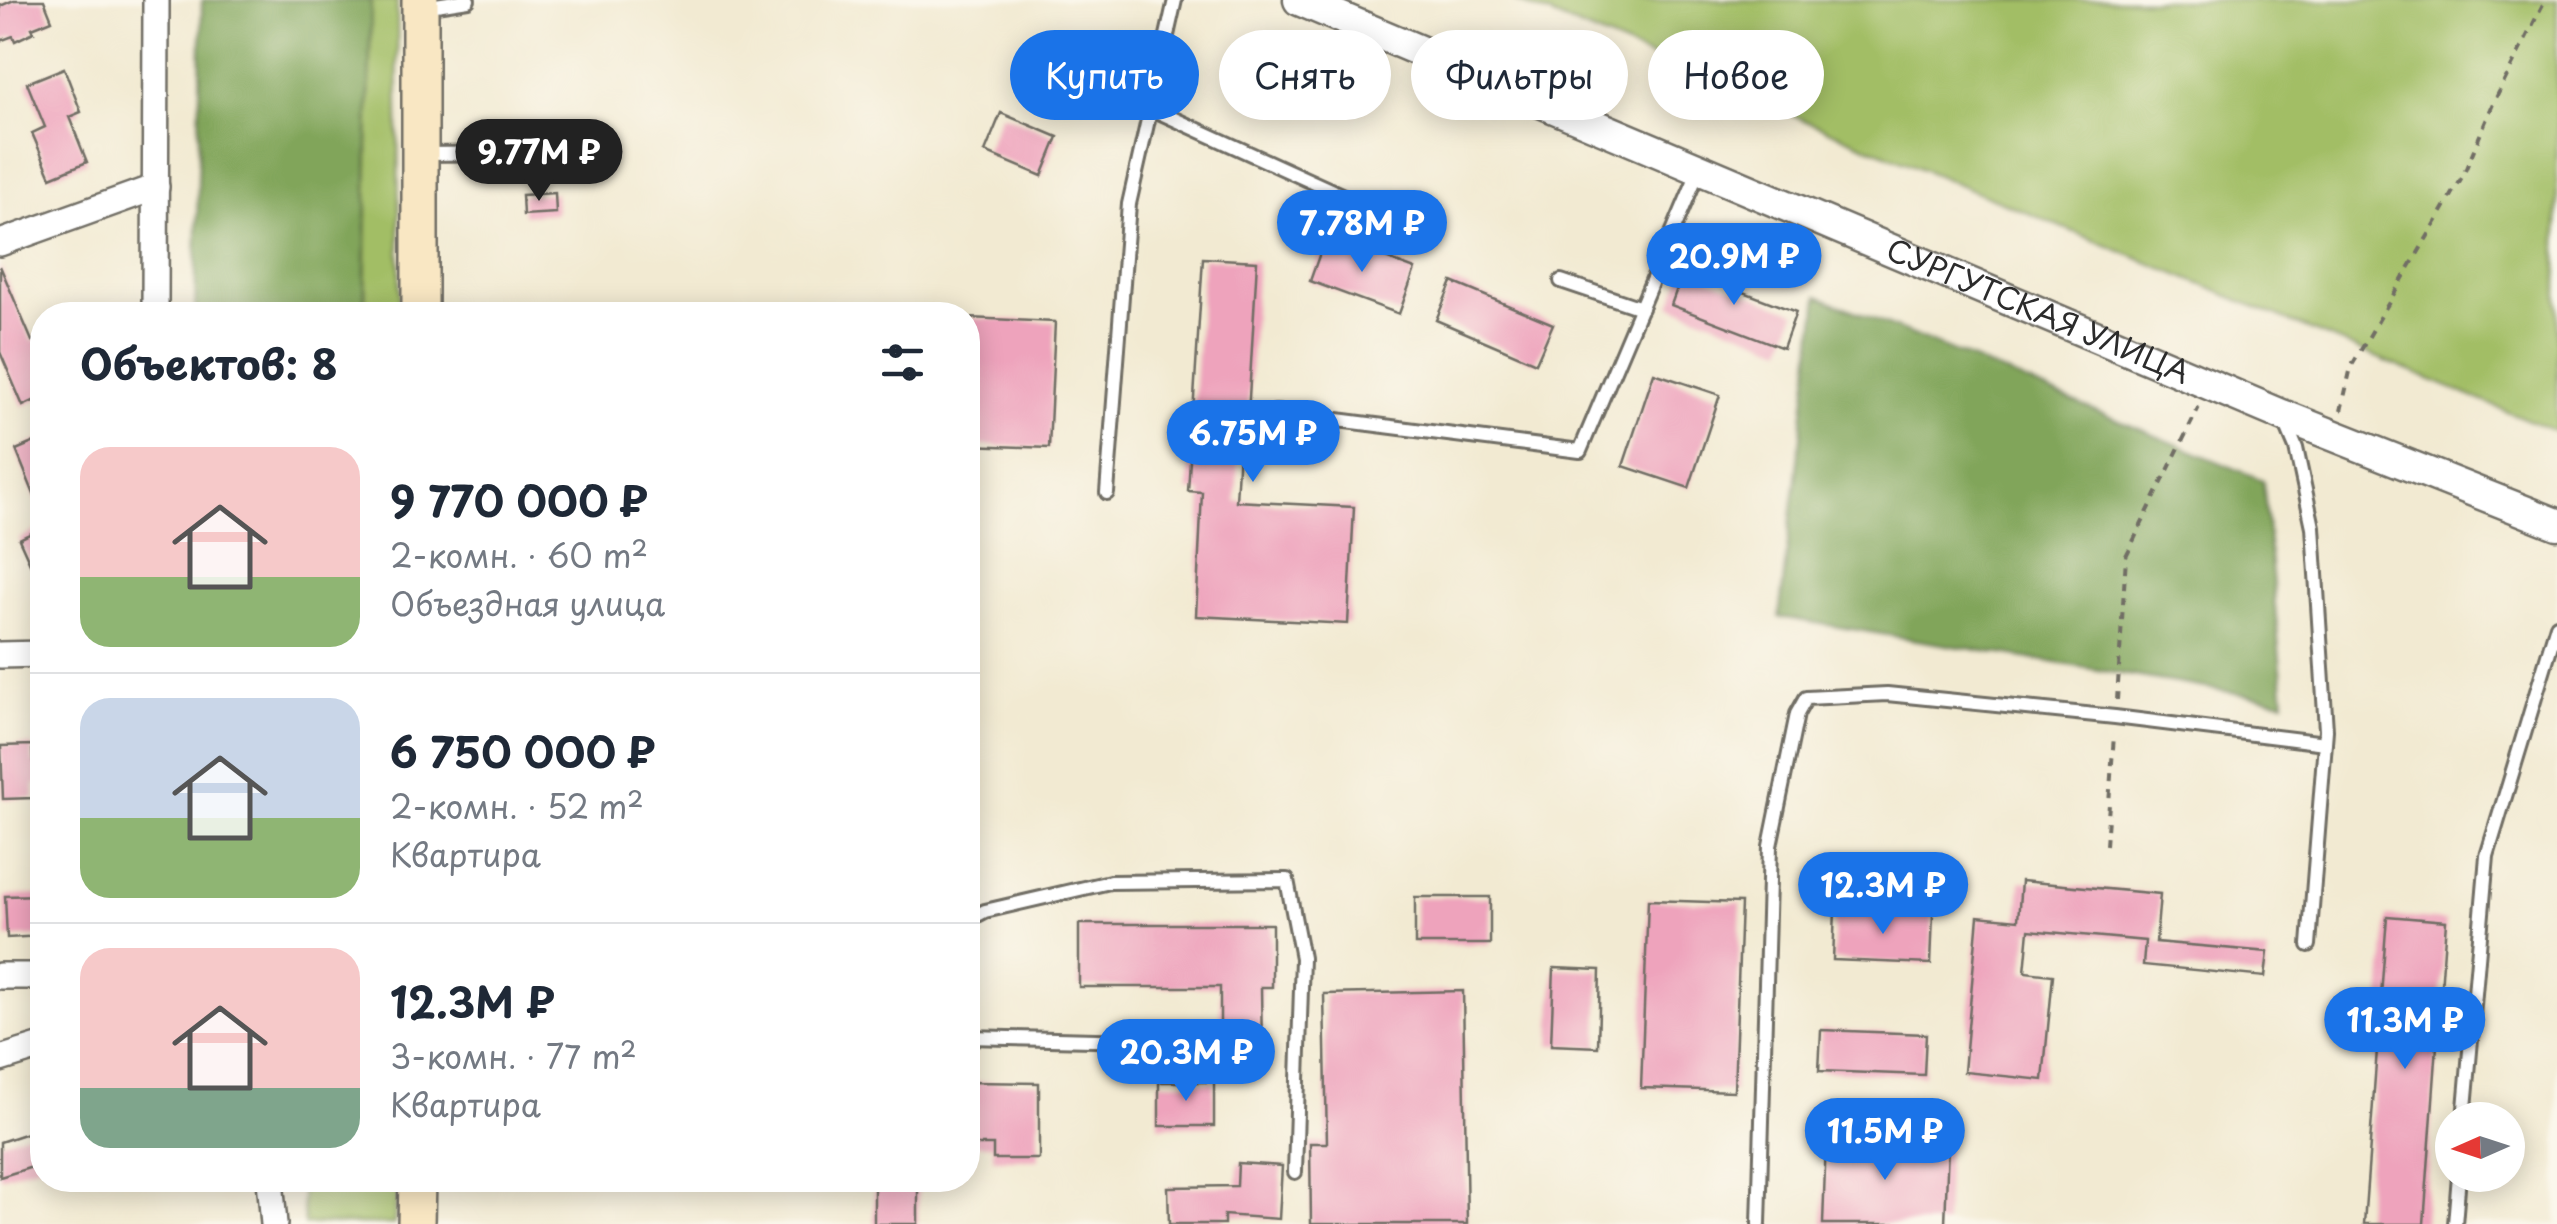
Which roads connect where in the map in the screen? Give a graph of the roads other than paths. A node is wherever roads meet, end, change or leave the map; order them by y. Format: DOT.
graph roads {
  1 [pos="156,0"];
  2 [pos="468,0"];
  3 [pos="1175,0"];
  4 [pos="1299,0"];
  5 [pos="420,4"];
  6 [pos="1168,30"];
  7 [pos="1147,120"];
  8 [pos="1176,120"];
  9 [pos="517,153"];
  10 [pos="420,154"];
  11 [pos="1699,170"];
  12 [pos="156,187"];
  13 [pos="1407,225"];
  14 [pos="0,243"];
  15 [pos="1561,281"];
  16 [pos="155,302"];
  17 [pos="420,302"];
  18 [pos="1641,308"];
  19 [pos="1275,412"];
  20 [pos="2282,415"];
  21 [pos="1106,493"];
  22 [pos="2557,524"];
  23 [pos="2557,626"];
  24 [pos="30,654"];
  25 [pos="0,655"];
  26 [pos="2325,743"];
  27 [pos="980,915"];
  28 [pos="2309,945"];
  29 [pos="0,976"];
  30 [pos="30,976"];
  31 [pos="980,1037"];
  32 [pos="1137,1041"];
  33 [pos="30,1050"];
  34 [pos="0,1060"];
  35 [pos="2466,1102"];
  36 [pos="1295,1172"];
  37 [pos="271,1192"];
  38 [pos="417,1192"];
  39 [pos="2458,1192"];
  40 [pos="274,1224"];
  41 [pos="416,1224"];
  42 [pos="1759,1224"];
  43 [pos="2455,1224"];
  1 -- 12 [label="street"];
  2 -- 5 [label="lane"];
  3 -- 6 [label="lane"];
  4 -- 11 [label="street, СУРГУТСКАЯ УЛИЦА"];
  5 -- 10 [label="main road"];
  7 -- 21 [label="lane"];
  8 -- 13 [label="lane"];
  9 -- 10 [label="lane"];
  10 -- 17 [label="main road"];
  11 -- 18 [label="lane"];
  11 -- 20 [label="street, СУРГУТСКАЯ УЛИЦА"];
  12 -- 14 [label="street"];
  12 -- 16 [label="street"];
  15 -- 18 [label="lane"];
  18 -- 19 [label="lane"];
  20 -- 22 [label="street, СУРГУТСКАЯ УЛИЦА"];
  20 -- 26 [label="lane"];
  23 -- 35 [label="lane"];
  24 -- 25 [label="street"];
  26 -- 28 [label="lane"];
  26 -- 42 [label="lane"];
  27 -- 36 [label="lane"];
  29 -- 30 [label="street"];
  31 -- 32 [label="lane"];
  33 -- 34 [label="street"];
  37 -- 40 [label="street"];
  38 -- 41 [label="main road"];
  39 -- 43 [label="lane"];
}
